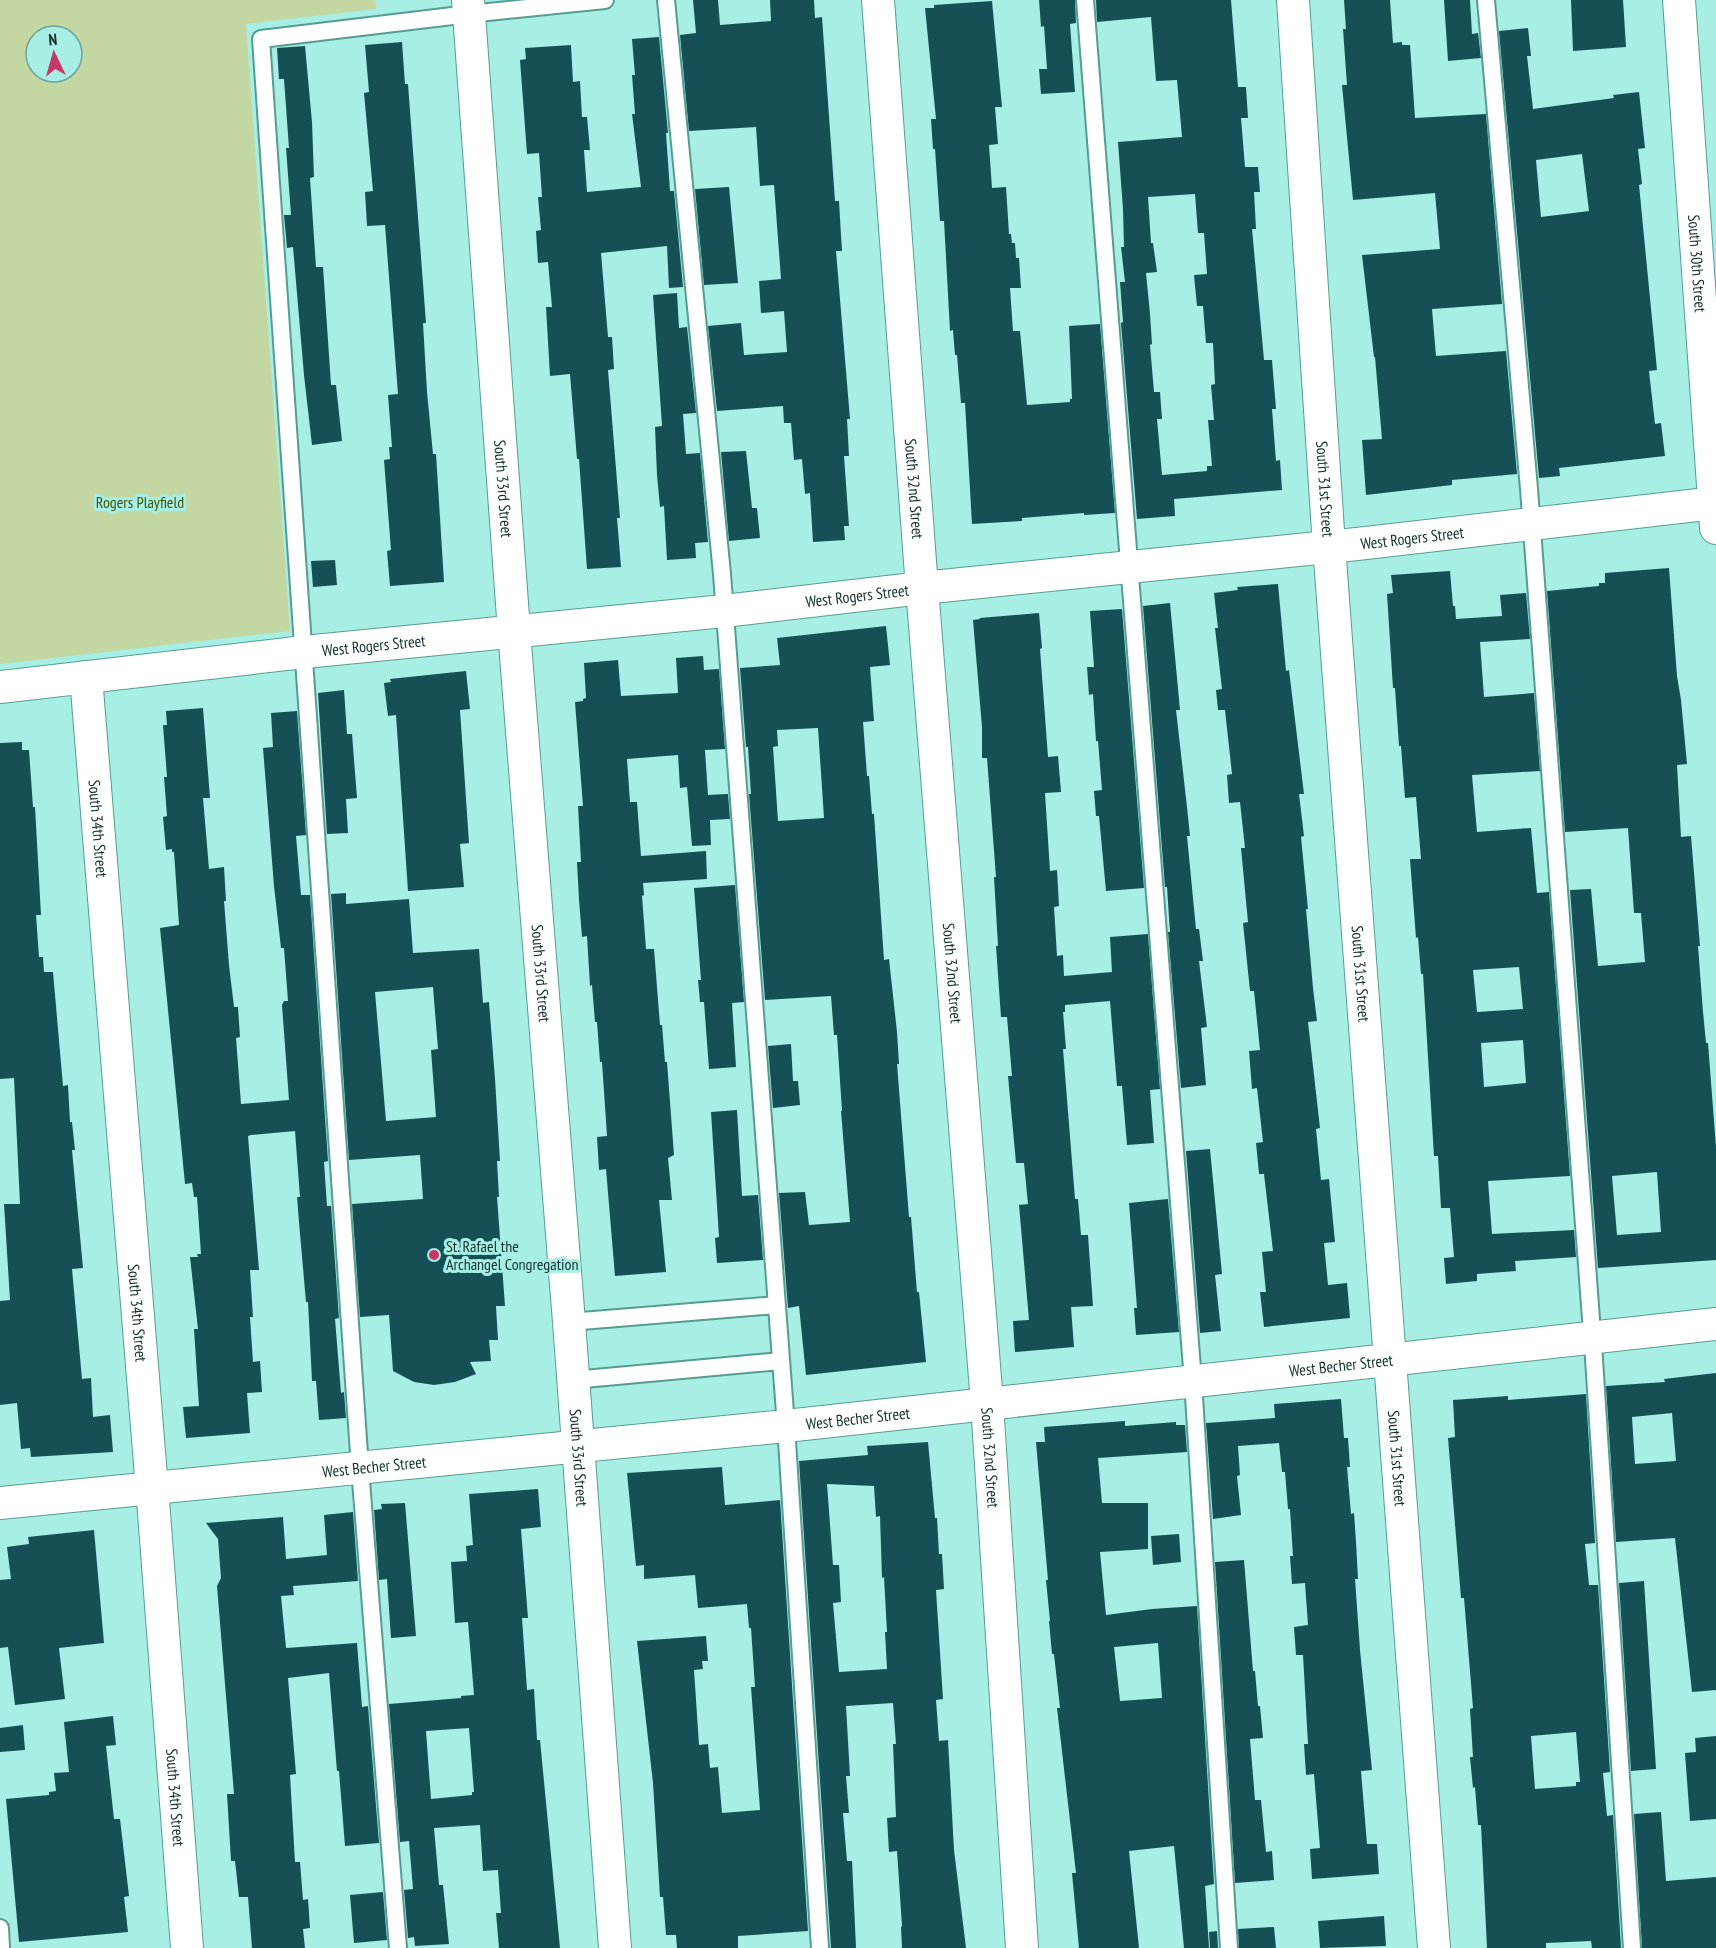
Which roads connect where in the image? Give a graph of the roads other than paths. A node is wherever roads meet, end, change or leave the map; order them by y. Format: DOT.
graph roads {
  1 [pos="605,0"];
  2 [pos="666,0"];
  3 [pos="878,0"];
  4 [pos="1085,0"];
  5 [pos="1293,0"];
  6 [pos="1486,0"];
  7 [pos="1679,0"];
  8 [pos="469,7"];
  9 [pos="1715,511"];
  10 [pos="1531,524"];
  11 [pos="1329,546"];
  12 [pos="1129,567"];
  13 [pos="922,588"];
  14 [pos="724,611"];
  15 [pos="514,631"];
  16 [pos="304,652"];
  17 [pos="86,677"];
  18 [pos="0,687"];
  19 [pos="777,1305"];
  20 [pos="569,1322"];
  21 [pos="1716,1324"];
  22 [pos="1592,1338"];
  23 [pos="1391,1360"];
  24 [pos="781,1361"];
  25 [pos="573,1380"];
  26 [pos="1193,1381"];
  27 [pos="987,1403"];
  28 [pos="786,1426"];
  29 [pos="578,1446"];
  30 [pos="360,1468"];
  31 [pos="152,1488"];
  32 [pos="0,1503"];
  33 [pos="0,1928"];
  34 [pos="2,1948"];
  35 [pos="188,1948"];
  36 [pos="398,1948"];
  37 [pos="615,1948"];
  38 [pos="820,1948"];
  39 [pos="1022,1948"];
  40 [pos="1229,1948"];
  41 [pos="1434,1948"];
  42 [pos="1632,1948"];
  1 -- 8 [label="lane"];
  2 -- 14 [label="lane"];
  3 -- 13 [label="street, South 32nd Street"];
  4 -- 12 [label="lane"];
  5 -- 11 [label="street, South 31st Street"];
  6 -- 10 [label="lane"];
  7 -- 9 [label="street, South 30th Street"];
  8 -- 15 [label="street, South 33rd Street"];
  8 -- 16 [label="lane"];
  9 -- 10 [label="street, West Rogers Street"];
  10 -- 11 [label="street, West Rogers Street"];
  10 -- 22 [label="lane"];
  11 -- 12 [label="street, West Rogers Street"];
  11 -- 23 [label="street, South 31st Street"];
  12 -- 13 [label="street, West Rogers Street"];
  12 -- 26 [label="lane"];
  13 -- 14 [label="street, West Rogers Street"];
  13 -- 27 [label="street, South 32nd Street"];
  14 -- 15 [label="street, West Rogers Street"];
  14 -- 19 [label="lane"];
  15 -- 16 [label="street, West Rogers Street"];
  15 -- 20 [label="street, South 33rd Street"];
  16 -- 17 [label="street, West Rogers Street"];
  16 -- 30 [label="lane"];
  17 -- 18 [label="street, West Rogers Street"];
  17 -- 31 [label="street, South 34th Street"];
  19 -- 20 [label="lane"];
  19 -- 24 [label="lane"];
  20 -- 25 [label="street, South 33rd Street"];
  21 -- 22 [label="street, West Becher Street"];
  22 -- 23 [label="street, West Becher Street"];
  22 -- 42 [label="lane"];
  23 -- 26 [label="street, West Becher Street"];
  23 -- 41 [label="street, South 31st Street"];
  24 -- 25 [label="lane"];
  24 -- 28 [label="lane"];
  25 -- 29 [label="street, South 33rd Street"];
  26 -- 27 [label="street, West Becher Street"];
  26 -- 40 [label="lane"];
  27 -- 28 [label="street, West Becher Street"];
  27 -- 39 [label="street, South 32nd Street"];
  28 -- 29 [label="street, West Becher Street"];
  28 -- 38 [label="lane"];
  29 -- 30 [label="street, West Becher Street"];
  29 -- 37 [label="street, South 33rd Street"];
  30 -- 31 [label="street, West Becher Street"];
  30 -- 36 [label="lane"];
  31 -- 32 [label="street, West Becher Street"];
  31 -- 35 [label="street, South 34th Street"];
  33 -- 34 [label="lane"];
}
